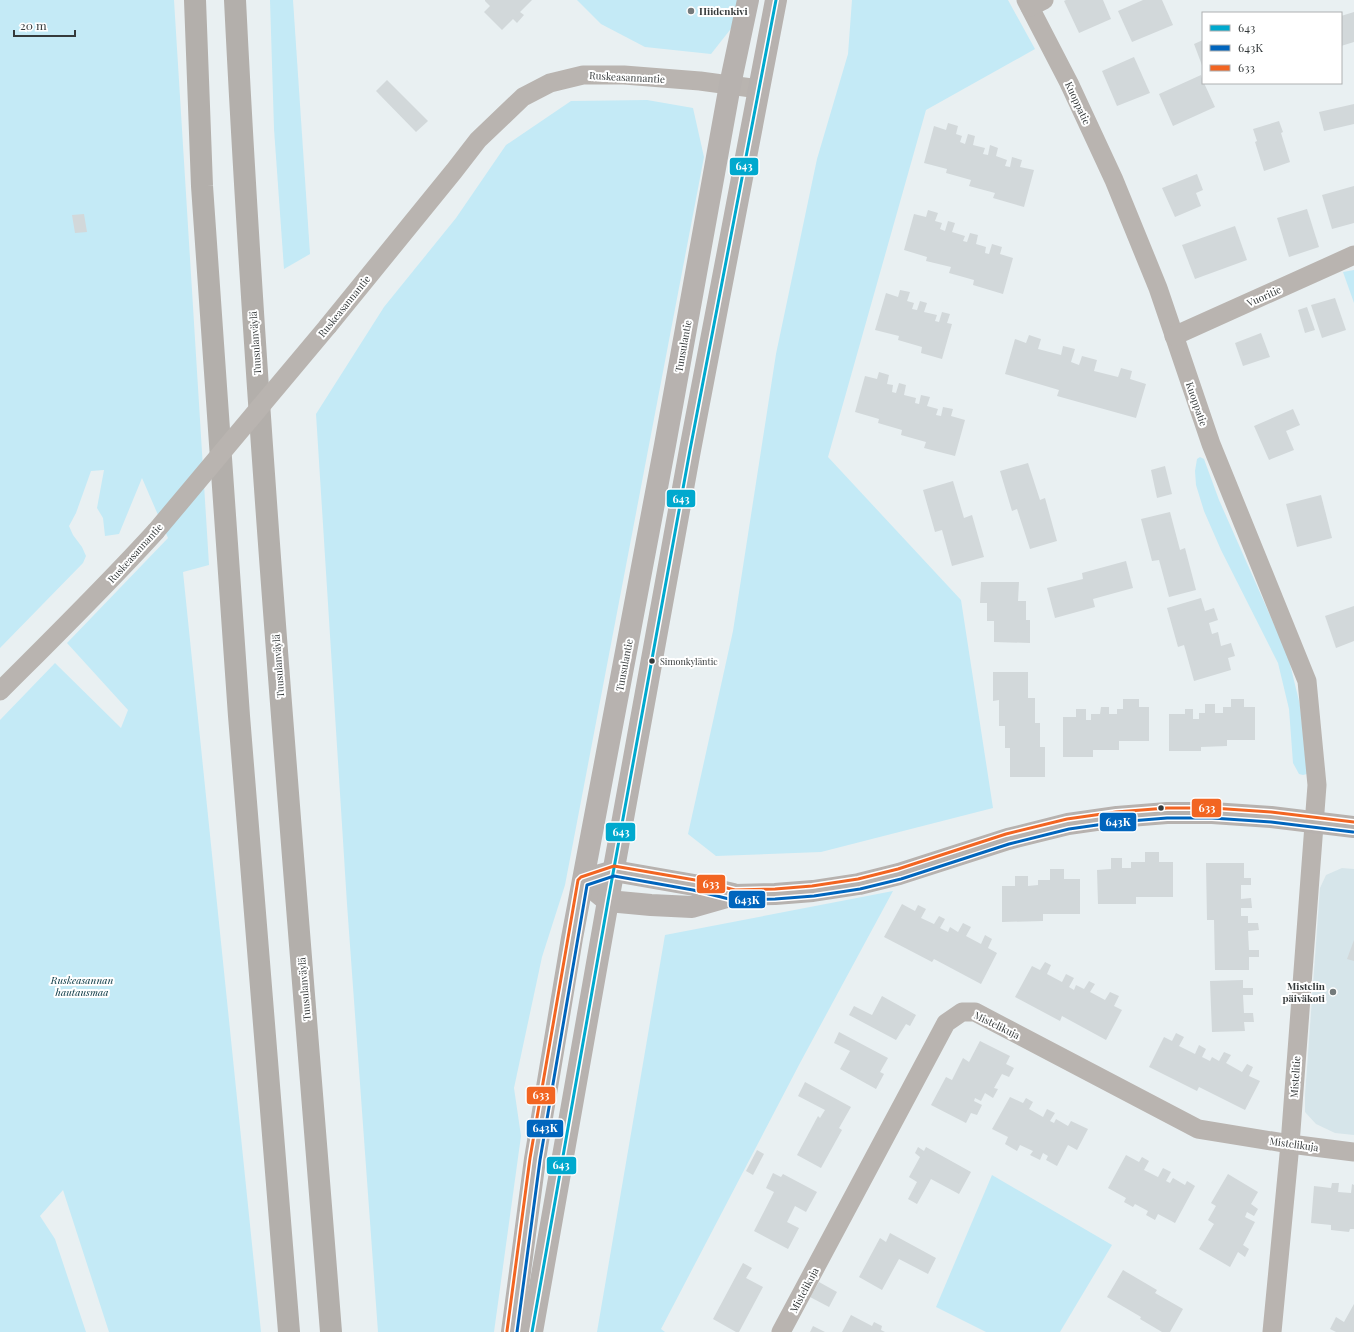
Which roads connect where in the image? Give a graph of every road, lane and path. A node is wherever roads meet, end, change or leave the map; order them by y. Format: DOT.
graph roads {
  1 [pos="195,0"];
  2 [pos="235,0"];
  3 [pos="748,0"];
  4 [pos="776,0"];
  5 [pos="1033,2"];
  6 [pos="730,85"];
  7 [pos="759,90"];
  8 [pos="1354,255"];
  9 [pos="1174,336"];
  10 [pos="0,691"];
  11 [pos="1315,822"];
  12 [pos="1354,827"];
  13 [pos="614,871"];
  14 [pos="583,881"];
  15 [pos="734,895"];
  16 [pos="608,901"];
  17 [pos="1290,1144"];
  18 [pos="1354,1152"];
  19 [pos="289,1332"];
  20 [pos="331,1332"];
  21 [pos="512,1332"];
  22 [pos="532,1332"];
  23 [pos="781,1332"];
  24 [pos="1272,1332"];
  1 -- 19 [label="highway"];
  2 -- 20 [label="highway, Tuusulanväylä"];
  3 -- 6 [label="main road, Tuusulantie"];
  4 -- 7 [label="main road"];
  5 -- 9 [label="street, Kuoppatie"];
  6 -- 7 [label="street, Ruskeasannantie"];
  6 -- 10 [label="street, Ruskeasannantie, bridge"];
  6 -- 14 [label="main road, Tuusulantie"];
  7 -- 13 [label="main road"];
  8 -- 9 [label="street, Vuoritie"];
  9 -- 11 [label="street, Kuoppatie"];
  11 -- 12 [label="main road"];
  11 -- 15 [label="main road"];
  11 -- 17 [label="street, Mistelitie"];
  13 -- 14 [label="main road"];
  13 -- 15 [label="main road"];
  13 -- 16 [label="main road"];
  14 -- 16 [label="main road"];
  14 -- 21 [label="main road, Tuusulantie"];
  15 -- 16 [label="main road"];
  16 -- 22 [label="main road"];
  17 -- 18 [label="street, Mistelikuja"];
  17 -- 23 [label="street, Mistelikuja"];
  17 -- 24 [label="street, Mistelitie"];
}
